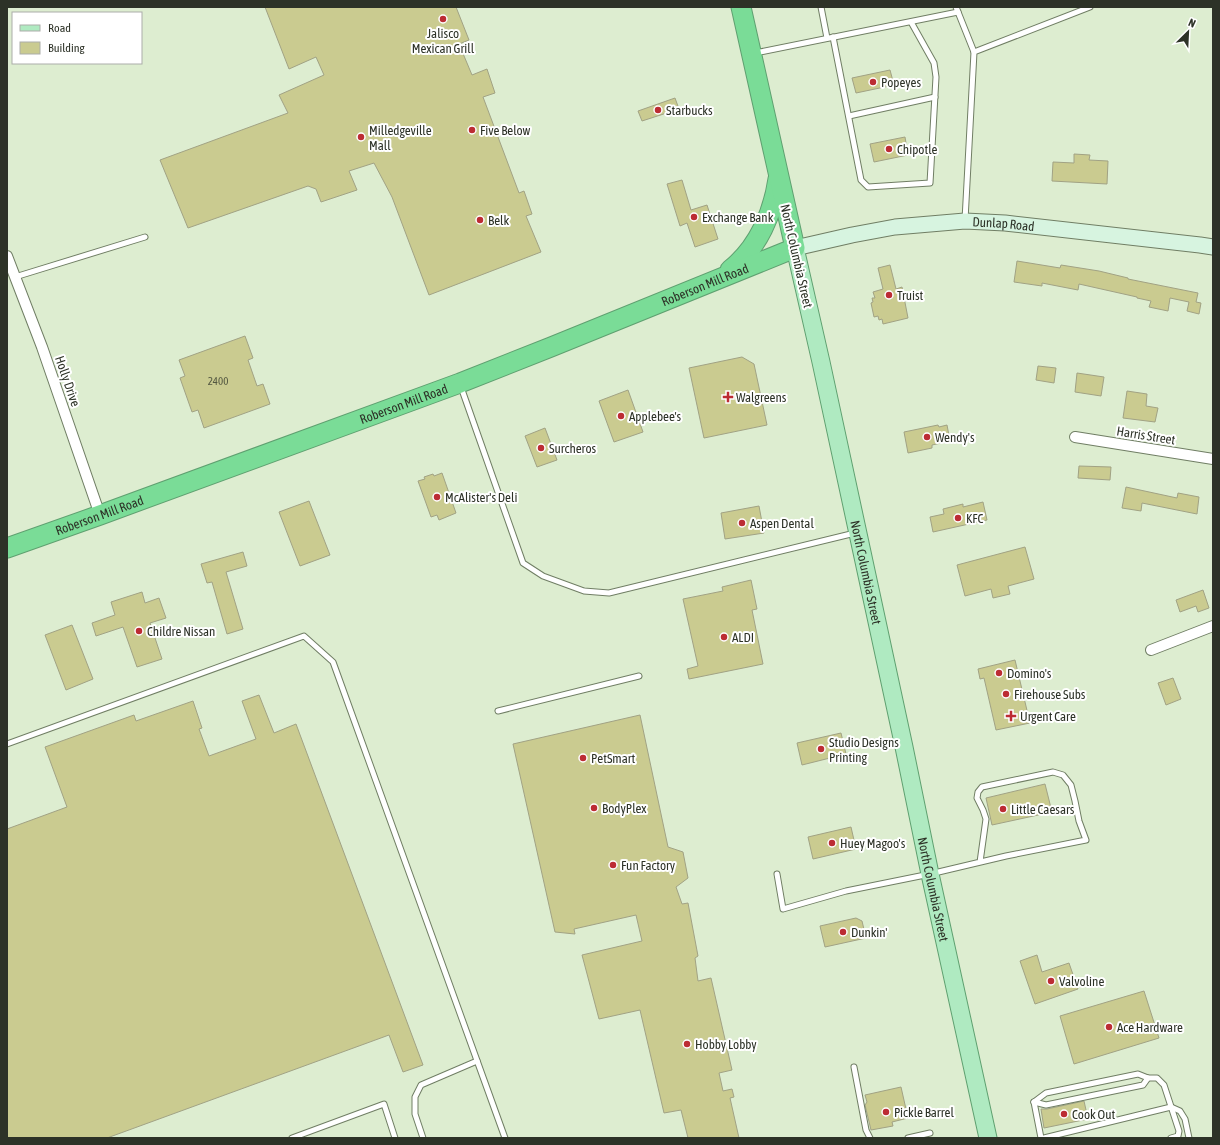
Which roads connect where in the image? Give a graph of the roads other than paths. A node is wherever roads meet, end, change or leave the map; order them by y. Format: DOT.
graph roads {
  1 [pos="741,7"];
  2 [pos="821,7"];
  3 [pos="1090,7"];
  4 [pos="957,10"];
  5 [pos="911,22"];
  6 [pos="833,37"];
  7 [pos="827,38"];
  8 [pos="974,52"];
  9 [pos="752,53"];
  10 [pos="935,97"];
  11 [pos="849,116"];
  12 [pos="779,174"];
  13 [pos="965,221"];
  14 [pos="144,237"];
  15 [pos="1213,247"];
  16 [pos="795,248"];
  17 [pos="7,256"];
  18 [pos="15,277"];
  19 [pos="716,280"];
  20 [pos="460,383"];
  21 [pos="1075,437"];
  22 [pos="1213,459"];
  23 [pos="100,515"];
  24 [pos="858,532"];
  25 [pos="7,548"];
  26 [pos="1213,626"];
  27 [pos="1150,650"];
  28 [pos="639,676"];
  29 [pos="498,711"];
  30 [pos="7,744"];
  31 [pos="980,862"];
  32 [pos="777,874"];
  33 [pos="930,874"];
  34 [pos="477,1061"];
  35 [pos="854,1067"];
  36 [pos="1148,1078"];
  37 [pos="1034,1102"];
  38 [pos="1171,1107"];
  39 [pos="930,1134"];
  40 [pos="292,1138"];
  41 [pos="395,1138"];
  42 [pos="423,1138"];
  43 [pos="505,1138"];
  44 [pos="870,1138"];
  45 [pos="908,1138"];
  46 [pos="988,1138"];
  47 [pos="1041,1138"];
  48 [pos="1044,1138"];
  49 [pos="1171,1138"];
  50 [pos="1189,1138"];
  1 -- 9 [label="highway, North Columbia Street"];
  2 -- 7 [label="lane"];
  3 -- 8 [label="lane"];
  4 -- 5 [label="lane"];
  4 -- 8 [label="lane"];
  5 -- 6 [label="lane"];
  5 -- 10 [label="lane"];
  6 -- 7 [label="lane"];
  6 -- 11 [label="lane"];
  7 -- 9 [label="lane"];
  8 -- 13 [label="lane"];
  9 -- 12 [label="highway, North Columbia Street"];
  10 -- 11 [label="lane"];
  10 -- 11 [label="lane"];
  12 -- 16 [label="highway, North Columbia Street"];
  12 -- 19 [label="highway"];
  13 -- 15 [label="main road, Dunlap Road"];
  13 -- 16 [label="main road, Dunlap Road"];
  14 -- 18 [label="lane"];
  16 -- 19 [label="highway, Roberson Mill Road"];
  16 -- 24 [label="main road, North Columbia Street"];
  17 -- 18 [label="street, Holly Drive"];
  18 -- 23 [label="street, Holly Drive"];
  19 -- 20 [label="highway, Roberson Mill Road"];
  20 -- 23 [label="highway, Roberson Mill Road"];
  20 -- 24 [label="lane"];
  21 -- 22 [label="street, Harris Street"];
  23 -- 25 [label="highway, Roberson Mill Road"];
  24 -- 33 [label="main road, North Columbia Street"];
  26 -- 27 [label="street"];
  28 -- 29 [label="lane"];
  30 -- 34 [label="lane"];
  31 -- 31 [label="lane"];
  31 -- 33 [label="lane"];
  32 -- 33 [label="lane"];
  33 -- 46 [label="main road, North Columbia Street"];
  34 -- 42 [label="lane"];
  34 -- 43 [label="lane"];
  35 -- 44 [label="lane"];
  36 -- 37 [label="lane"];
  36 -- 37 [label="lane"];
  36 -- 38 [label="lane"];
  37 -- 47 [label="lane"];
  38 -- 48 [label="lane"];
  38 -- 49 [label="lane"];
  38 -- 50 [label="lane"];
  39 -- 45 [label="lane"];
  40 -- 41 [label="lane"];
}
